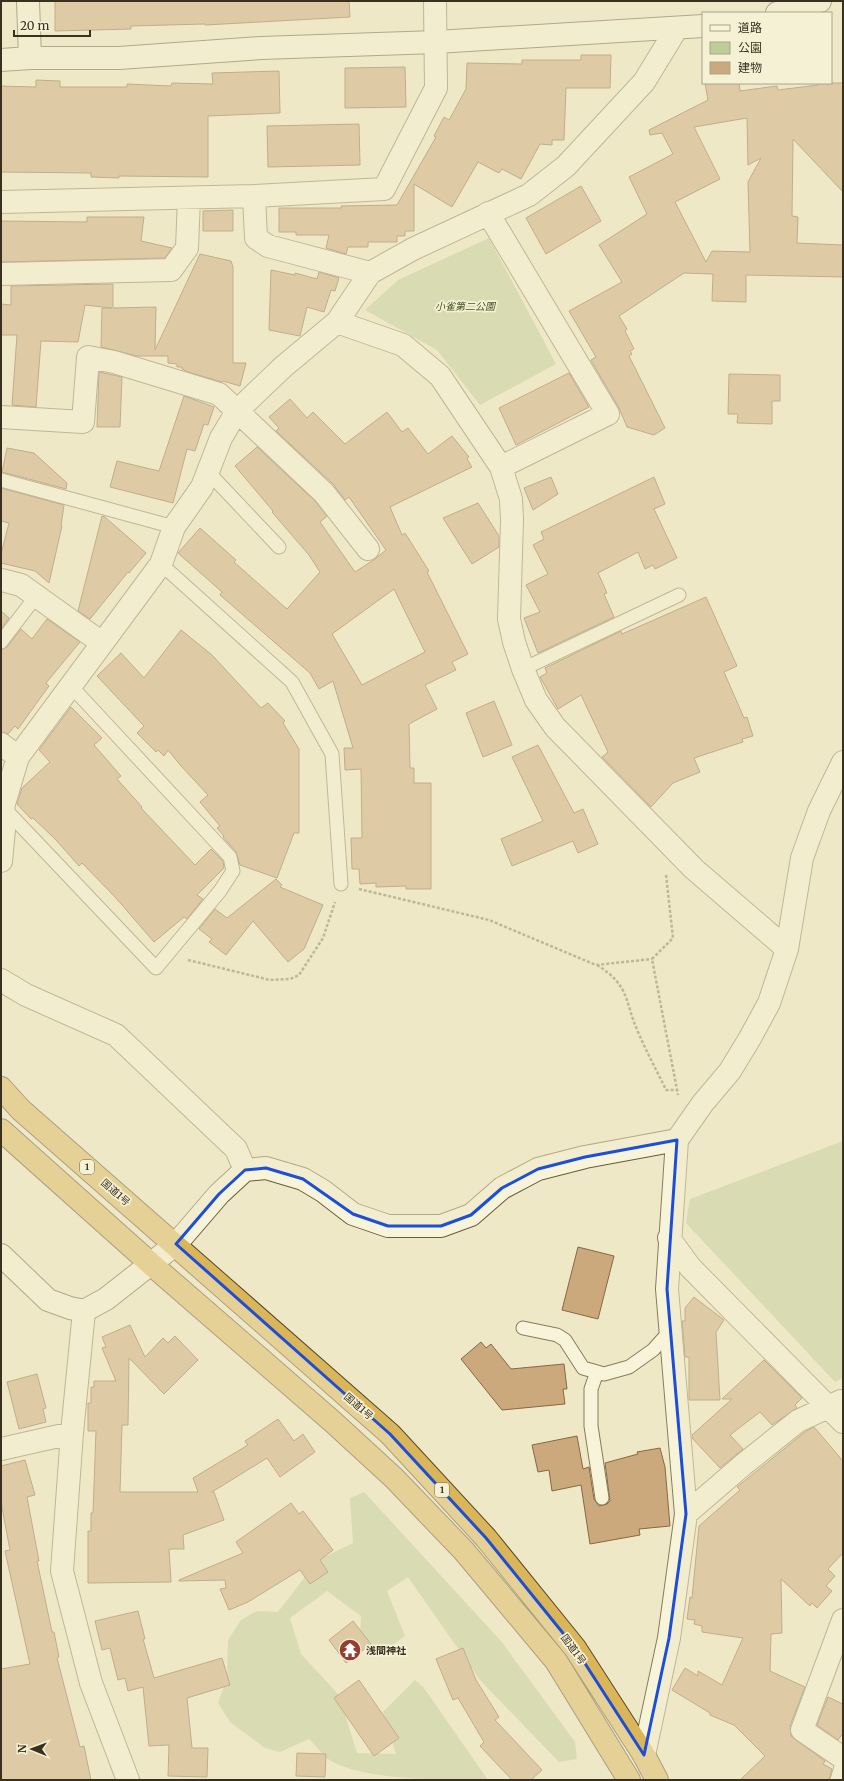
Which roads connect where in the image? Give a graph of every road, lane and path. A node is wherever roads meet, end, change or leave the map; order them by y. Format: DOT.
graph roads {
  1 [pos="28,1"];
  2 [pos="435,1"];
  3 [pos="820,1"];
  4 [pos="781,12"];
  5 [pos="702,26"];
  6 [pos="678,28"];
  7 [pos="436,42"];
  8 [pos="30,58"];
  9 [pos="1,60"];
  10 [pos="254,196"];
  11 [pos="189,198"];
  12 [pos="1,202"];
  13 [pos="488,213"];
  14 [pos="370,273"];
  15 [pos="1,274"];
  16 [pos="337,322"];
  17 [pos="237,411"];
  18 [pos="1,417"];
  19 [pos="501,467"];
  20 [pos="208,472"];
  21 [pos="1,480"];
  22 [pos="174,526"];
  23 [pos="279,547"];
  24 [pos="368,549"];
  25 [pos="161,564"];
  26 [pos="1,580"];
  27 [pos="679,595"];
  28 [pos="37,596"];
  29 [pos="1,642"];
  30 [pos="102,643"];
  31 [pos="523,669"];
  32 [pos="70,685"];
  33 [pos="9,751"];
  34 [pos="841,776"];
  35 [pos="4,813"];
  36 [pos="680,855"];
  37 [pos="1,861"];
  38 [pos="341,884"];
  39 [pos="787,949"];
  40 [pos="167,955"];
  41 [pos="652,959"];
  42 [pos="596,965"];
  43 [pos="1,980"];
  44 [pos="1,1088"];
  45 [pos="678,1090"];
  46 [pos="1,1130"];
  47 [pos="681,1135"];
  48 [pos="245,1170"];
  49 [pos="669,1238"];
  50 [pos="176,1244"];
  51 [pos="1,1255"];
  52 [pos="151,1264"];
  53 [pos="84,1312"];
  54 [pos="523,1328"];
  55 [pos="671,1330"];
  56 [pos="597,1372"];
  57 [pos="838,1410"];
  58 [pos="72,1433"];
  59 [pos="1,1449"];
  60 [pos="602,1498"];
  61 [pos="686,1514"];
  62 [pos="843,1620"];
  63 [pos="644,1756"];
  64 [pos="843,1760"];
  65 [pos="128,1780"];
  66 [pos="629,1780"];
  67 [pos="657,1780"];
  68 [pos="837,1780"];
  1 -- 8 [label="street"];
  2 -- 7 [label="street"];
  3 -- 4 [label="street"];
  5 -- 6 [label="street"];
  6 -- 7 [label="street"];
  6 -- 13 [label="street"];
  7 -- 8 [label="street"];
  7 -- 10 [label="street"];
  8 -- 9 [label="street"];
  10 -- 11 [label="street"];
  10 -- 14 [label="street"];
  11 -- 12 [label="street"];
  11 -- 15 [label="street"];
  13 -- 14 [label="street"];
  13 -- 19 [label="street"];
  14 -- 16 [label="street"];
  16 -- 17 [label="street"];
  16 -- 19 [label="street"];
  17 -- 18 [label="street"];
  17 -- 20 [label="street"];
  17 -- 24 [label="street"];
  19 -- 31 [label="street"];
  20 -- 22 [label="street"];
  20 -- 23 [label="lane"];
  21 -- 22 [label="lane"];
  22 -- 25 [label="street"];
  25 -- 30 [label="street"];
  25 -- 38 [label="lane"];
  26 -- 28 [label="street"];
  27 -- 31 [label="lane"];
  28 -- 29 [label="lane"];
  28 -- 30 [label="street"];
  30 -- 32 [label="street"];
  31 -- 36 [label="street"];
  32 -- 33 [label="street"];
  32 -- 40 [label="lane"];
  33 -- 35 [label="street"];
  34 -- 39 [label="street"];
  35 -- 37 [label="street"];
  35 -- 40 [label="lane"];
  36 -- 39 [label="street"];
  36 -- 41 [label="path"];
  38 -- 40 [label="path"];
  38 -- 42 [label="path"];
  39 -- 47 [label="street"];
  41 -- 42 [label="path"];
  41 -- 45 [label="path"];
  42 -- 45 [label="path"];
  43 -- 48 [label="street"];
  44 -- 50 [label="highway, 国道1号 / 1"];
  45 -- 47 [label="path"];
  46 -- 52 [label="highway"];
  47 -- 48 [label="street"];
  47 -- 49 [label="street"];
  48 -- 50 [label="street"];
  49 -- 55 [label="street"];
  49 -- 57 [label="street"];
  50 -- 52 [label="street"];
  50 -- 63 [label="highway, 国道1号 / 1"];
  51 -- 53 [label="street"];
  52 -- 53 [label="street"];
  52 -- 66 [label="highway"];
  53 -- 58 [label="street"];
  54 -- 56 [label="lane"];
  55 -- 56 [label="lane"];
  55 -- 61 [label="street"];
  56 -- 60 [label="lane"];
  57 -- 61 [label="street"];
  58 -- 59 [label="street"];
  58 -- 65 [label="street"];
  61 -- 63 [label="street"];
  62 -- 64 [label="street"];
  63 -- 67 [label="highway, 国道1号 / 1"];
  64 -- 68 [label="lane"];
}
